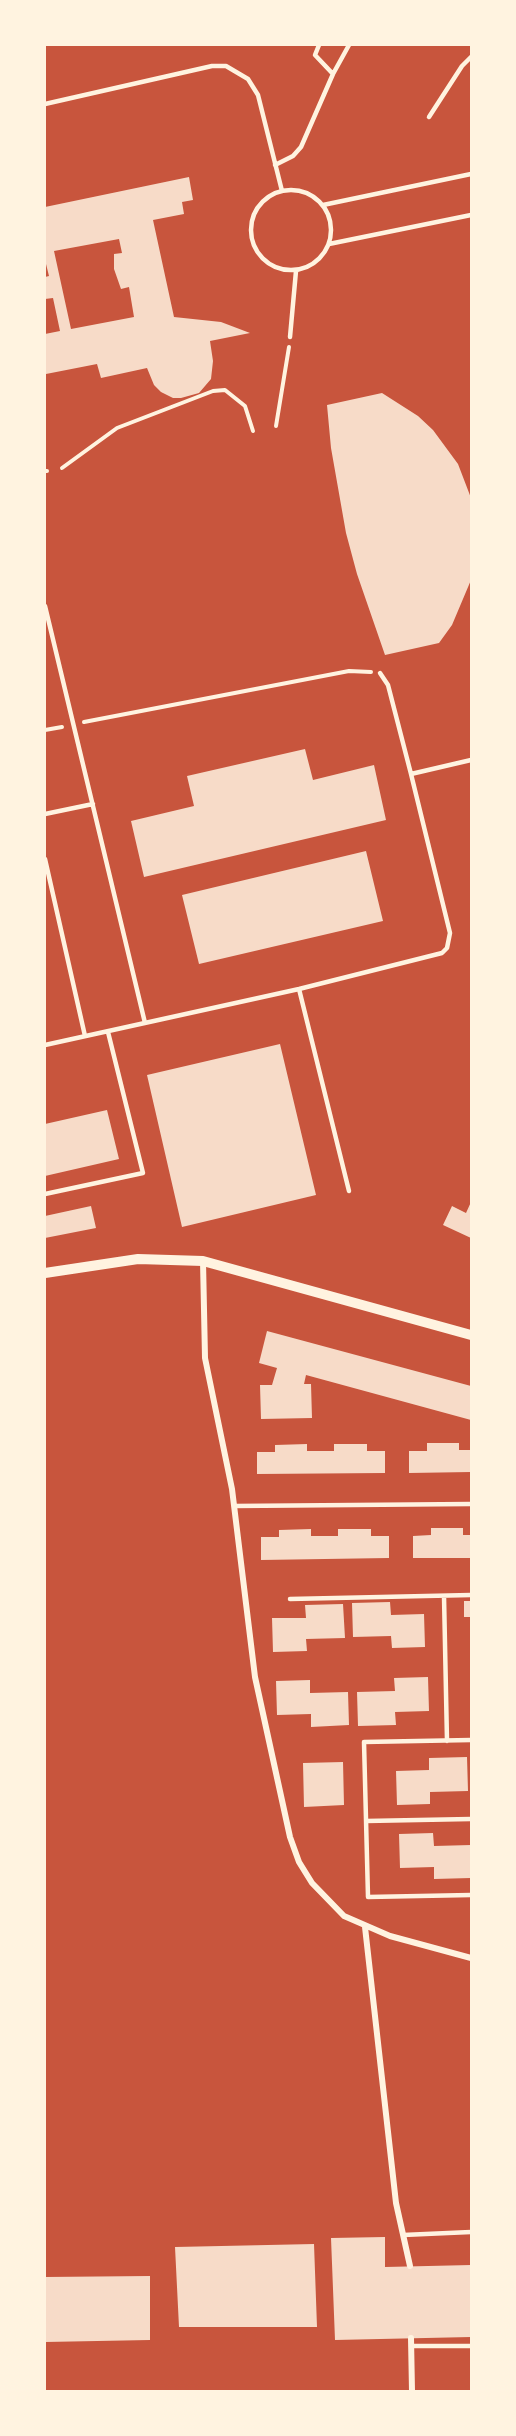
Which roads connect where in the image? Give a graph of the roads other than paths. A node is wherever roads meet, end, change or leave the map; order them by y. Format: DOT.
graph roads {
  1 [pos="319,45"];
  2 [pos="349,45"];
  3 [pos="471,57"];
  4 [pos="333,74"];
  5 [pos="45,104"];
  6 [pos="429,117"];
  7 [pos="275,165"];
  8 [pos="471,174"];
  9 [pos="282,191"];
  10 [pos="322,205"];
  11 [pos="471,214"];
  12 [pos="329,244"];
  13 [pos="296,271"];
  14 [pos="290,337"];
  15 [pos="45,606"];
  16 [pos="380,673"];
  17 [pos="471,760"];
  18 [pos="411,774"];
  19 [pos="93,804"];
  20 [pos="45,814"];
  21 [pos="45,859"];
  22 [pos="299,989"];
  23 [pos="145,1023"];
  24 [pos="108,1032"];
  25 [pos="85,1036"];
  26 [pos="45,1045"];
  27 [pos="349,1191"];
  28 [pos="45,1194"];
  29 [pos="203,1261"];
  30 [pos="45,1274"];
  31 [pos="471,1335"];
  32 [pos="471,1504"];
  33 [pos="234,1506"];
  34 [pos="471,1595"];
  35 [pos="444,1596"];
  36 [pos="290,1599"];
  37 [pos="471,1740"];
  38 [pos="447,1741"];
  39 [pos="471,1819"];
  40 [pos="366,1821"];
  41 [pos="471,1895"];
  42 [pos="365,1927"];
  43 [pos="471,1958"];
  44 [pos="471,2232"];
  45 [pos="403,2235"];
  46 [pos="410,2266"];
  47 [pos="411,2338"];
  48 [pos="411,2346"];
  49 [pos="471,2346"];
  50 [pos="412,2391"];
  1 -- 4 [label="lane"];
  2 -- 4 [label="lane"];
  3 -- 6 [label="lane"];
  4 -- 7 [label="lane"];
  5 -- 7 [label="lane"];
  7 -- 9 [label="lane"];
  8 -- 10 [label="lane"];
  9 -- 10 [label="lane"];
  9 -- 13 [label="lane"];
  10 -- 12 [label="lane"];
  11 -- 12 [label="lane"];
  12 -- 13 [label="lane"];
  13 -- 14 [label="lane"];
  15 -- 19 [label="lane"];
  16 -- 18 [label="lane"];
  17 -- 18 [label="lane"];
  18 -- 22 [label="lane"];
  19 -- 20 [label="lane"];
  19 -- 23 [label="lane"];
  21 -- 25 [label="lane"];
  22 -- 23 [label="lane"];
  22 -- 27 [label="lane"];
  23 -- 24 [label="lane"];
  24 -- 25 [label="lane"];
  24 -- 28 [label="lane"];
  25 -- 26 [label="lane"];
  29 -- 30 [label="street"];
  29 -- 31 [label="street"];
  29 -- 33 [label="street"];
  32 -- 33 [label="lane"];
  33 -- 42 [label="street"];
  34 -- 35 [label="lane"];
  35 -- 36 [label="lane"];
  35 -- 38 [label="lane"];
  37 -- 38 [label="lane"];
  38 -- 40 [label="lane"];
  39 -- 40 [label="lane"];
  40 -- 41 [label="lane"];
  42 -- 43 [label="street"];
  42 -- 45 [label="street"];
  44 -- 45 [label="lane"];
  45 -- 46 [label="street"];
  47 -- 48 [label="street"];
  48 -- 49 [label="lane"];
  48 -- 50 [label="street"];
}
